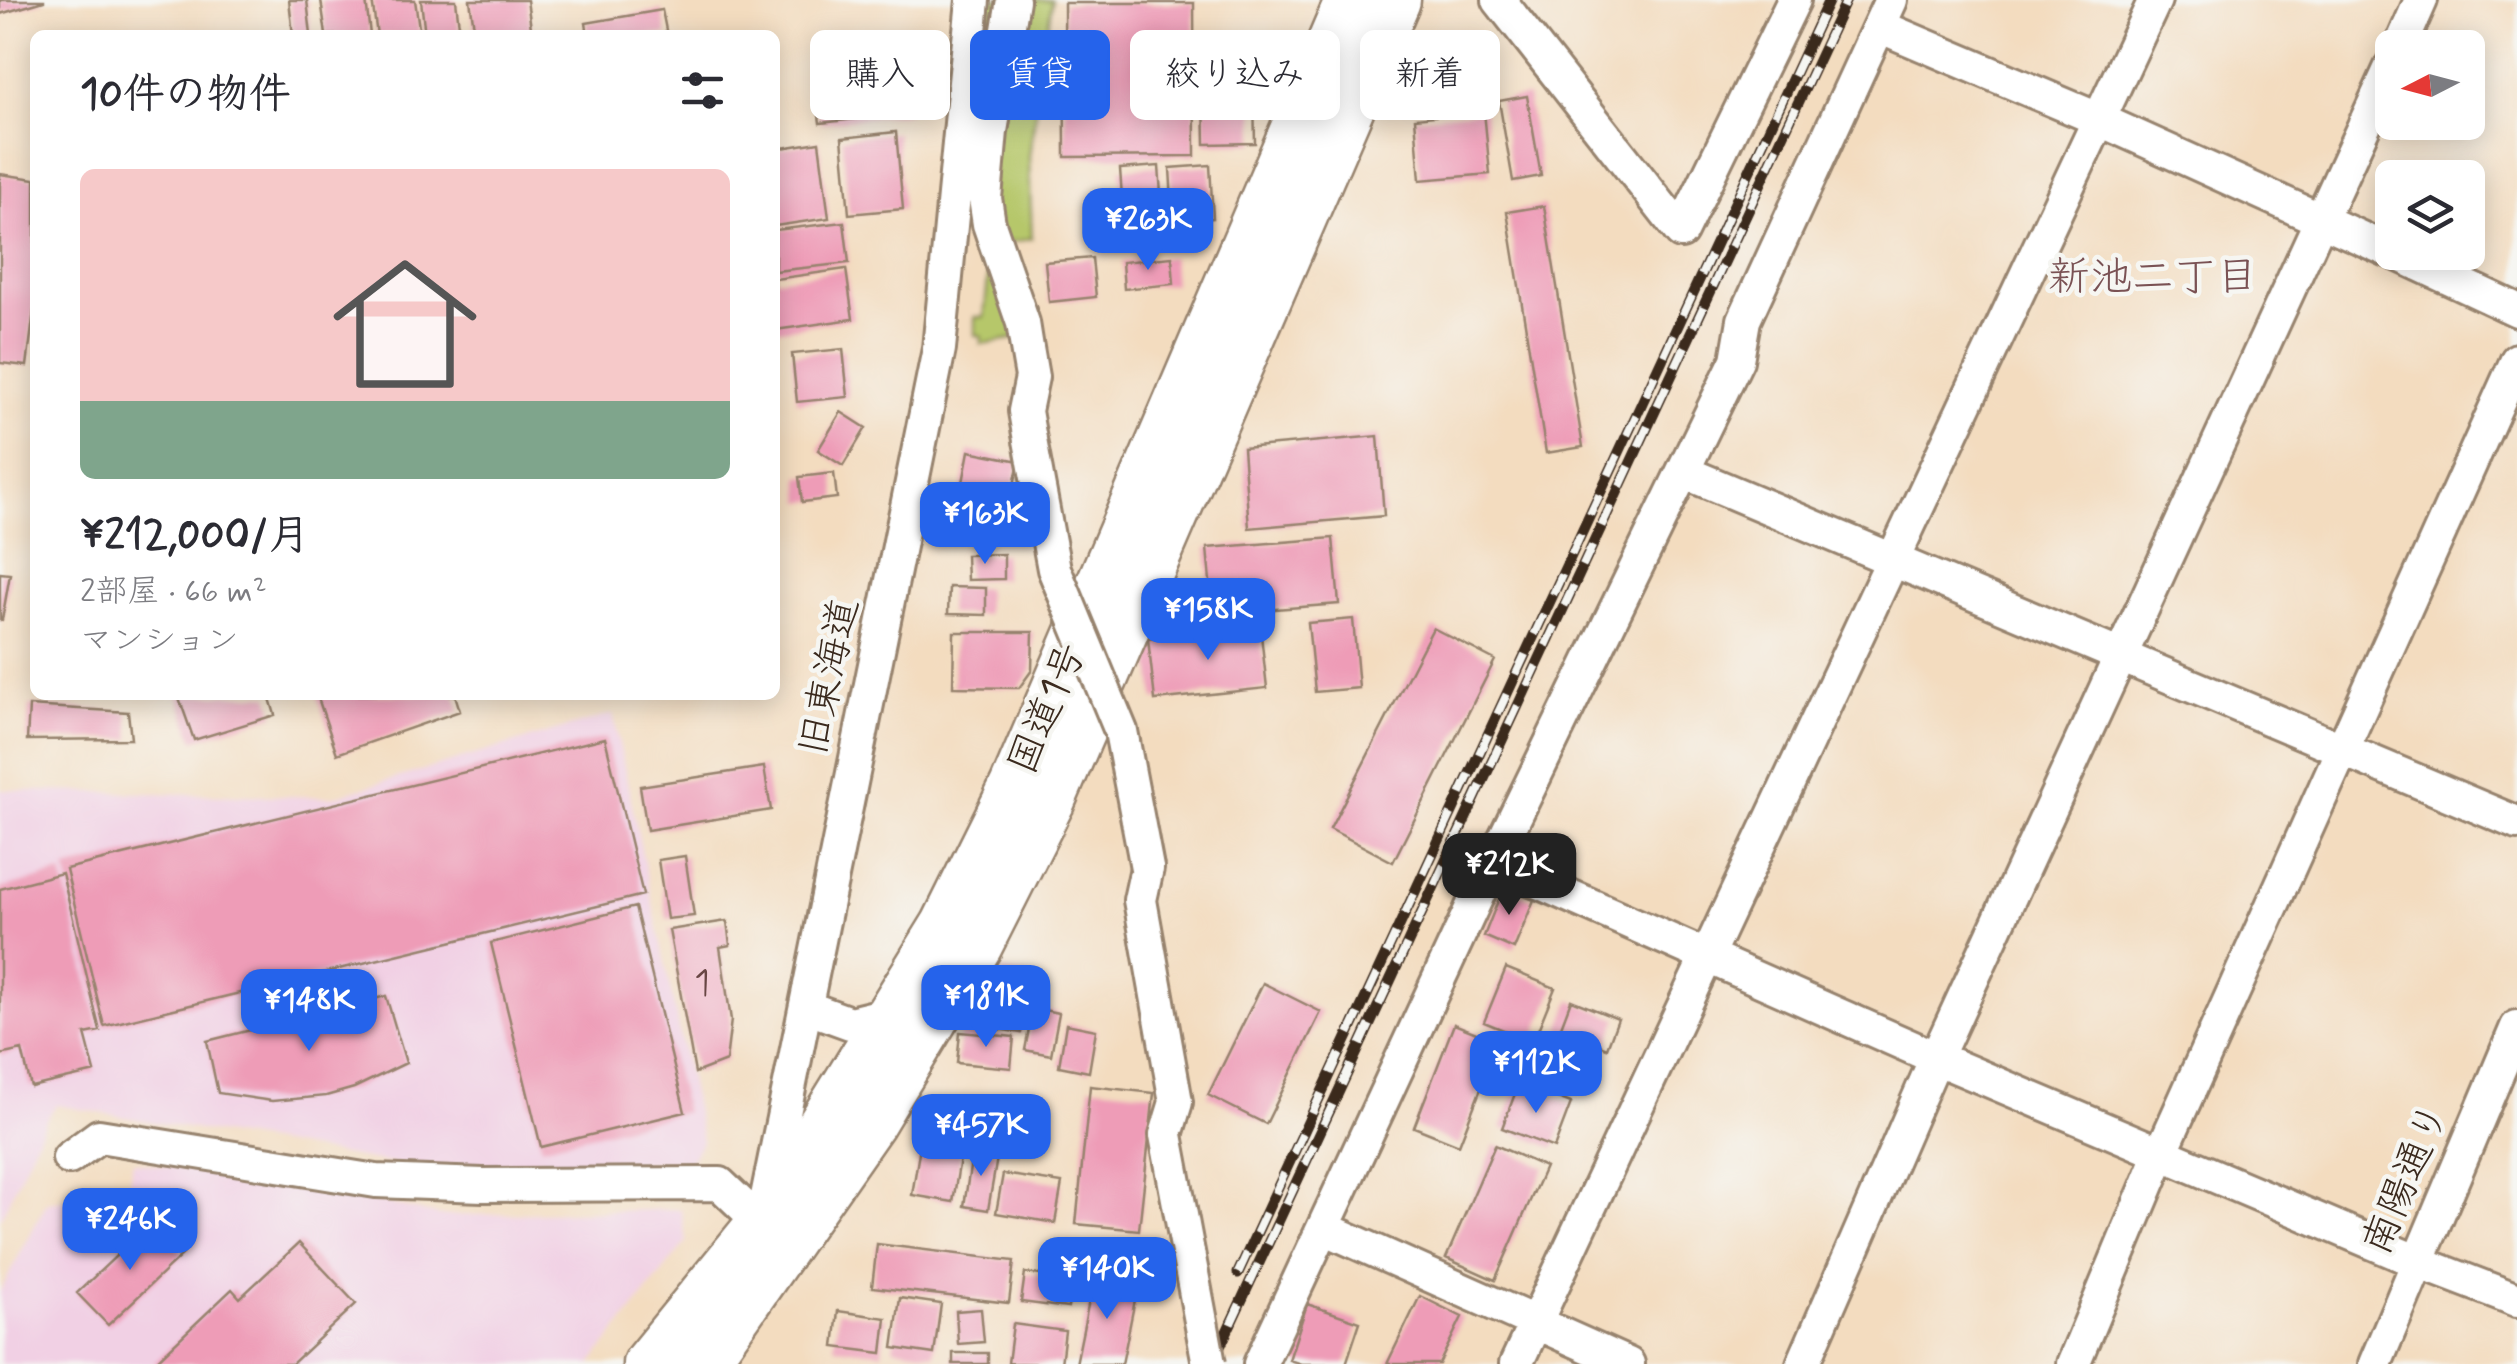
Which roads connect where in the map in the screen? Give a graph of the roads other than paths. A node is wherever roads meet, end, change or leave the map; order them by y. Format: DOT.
graph roads {
  1 [pos="973,0"];
  2 [pos="1013,0"];
  3 [pos="1351,0"];
  4 [pos="1395,0"];
  5 [pos="1500,0"];
  6 [pos="1794,0"];
  7 [pos="2155,0"];
  8 [pos="2422,0"];
  9 [pos="1885,13"];
  10 [pos="2408,30"];
  11 [pos="2375,102"];
  12 [pos="2098,119"];
  13 [pos="2323,220"];
  14 [pos="2375,244"];
  15 [pos="2431,270"];
  16 [pos="2517,310"];
  17 [pos="2517,360"];
  18 [pos="1684,472"];
  19 [pos="1892,559"];
  20 [pos="2123,655"];
  21 [pos="2343,751"];
  22 [pos="2517,823"];
  23 [pos="1492,862"];
  24 [pos="1706,958"];
  25 [pos="806,1007"];
  26 [pos="891,1013"];
  27 [pos="2517,1027"];
  28 [pos="1936,1058"];
  29 [pos="2161,1153"];
  30 [pos="68,1158"];
  31 [pos="762,1224"];
  32 [pos="1324,1228"];
  33 [pos="2418,1262"];
  34 [pos="2517,1300"];
  35 [pos="744,1304"];
  36 [pos="1534,1323"];
  37 [pos="648,1364"];
  38 [pos="700,1364"];
  39 [pos="724,1364"];
  40 [pos="1208,1364"];
  41 [pos="1260,1364"];
  42 [pos="1516,1364"];
  43 [pos="1628,1364"];
  44 [pos="1803,1364"];
  45 [pos="2073,1364"];
  46 [pos="2375,1364"];
  1 -- 25 [label="street, 旧東海道"];
  2 -- 40 [label="street, bridge"];
  3 -- 26 [label="highway, 国道1号"];
  4 -- 35 [label="highway, 国道1号"];
  5 -- 6 [label="street"];
  7 -- 12 [label="street"];
  8 -- 10 [label="street"];
  9 -- 12 [label="street"];
  9 -- 18 [label="street"];
  11 -- 13 [label="street"];
  12 -- 13 [label="street"];
  12 -- 19 [label="street"];
  13 -- 14 [label="street"];
  13 -- 20 [label="street"];
  15 -- 16 [label="street"];
  17 -- 21 [label="street"];
  18 -- 19 [label="street"];
  18 -- 23 [label="street"];
  19 -- 20 [label="street"];
  19 -- 24 [label="street"];
  20 -- 21 [label="street"];
  20 -- 28 [label="street"];
  21 -- 22 [label="street"];
  21 -- 29 [label="street"];
  23 -- 24 [label="street"];
  23 -- 32 [label="street"];
  24 -- 28 [label="street"];
  24 -- 36 [label="street"];
  25 -- 26 [label="street"];
  25 -- 31 [label="street, 旧東海道"];
  26 -- 31 [label="highway, 国道1号"];
  27 -- 33 [label="street, 南陽通り"];
  28 -- 29 [label="street"];
  28 -- 44 [label="street"];
  29 -- 33 [label="street"];
  29 -- 45 [label="street"];
  30 -- 31 [label="street"];
  31 -- 35 [label="street, 旧東海道"];
  31 -- 37 [label="highway, 国道1号"];
  32 -- 36 [label="street"];
  32 -- 41 [label="street"];
  33 -- 34 [label="street"];
  33 -- 46 [label="street, 南陽通り"];
  35 -- 38 [label="highway, 国道1号"];
  35 -- 39 [label="street, 旧東海道"];
  36 -- 42 [label="street"];
  36 -- 43 [label="street"];
}
